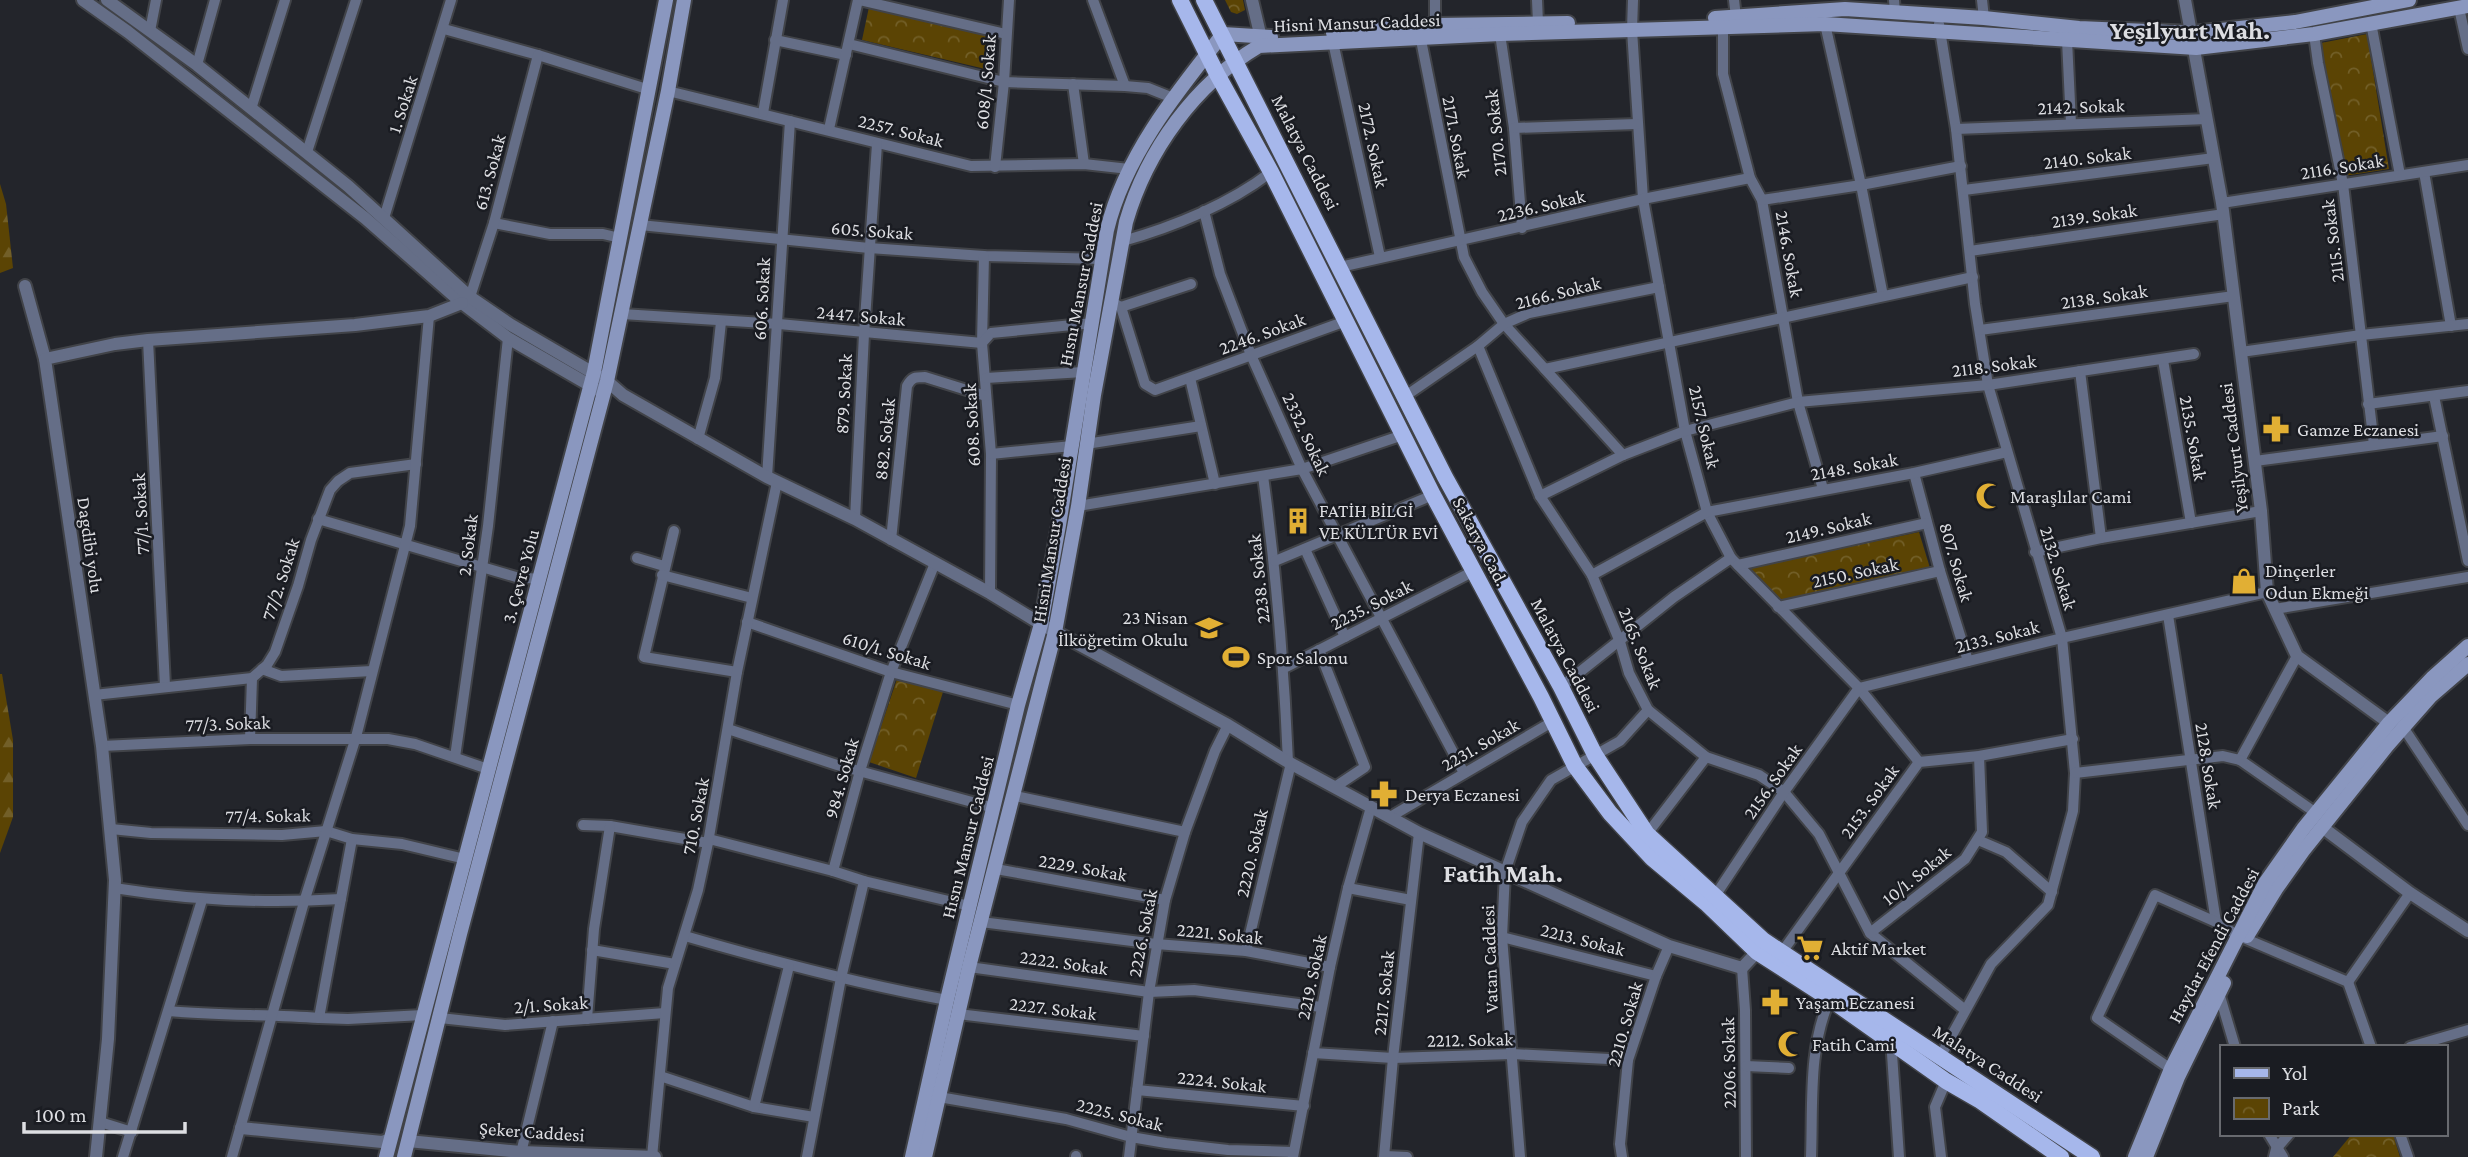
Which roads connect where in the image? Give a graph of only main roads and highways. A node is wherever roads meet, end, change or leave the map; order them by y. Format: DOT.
graph roads {
  1 [pos="665,0"];
  2 [pos="684,0"];
  3 [pos="1180,0"];
  4 [pos="1204,0"];
  5 [pos="2409,0"];
  6 [pos="2353,5"];
  7 [pos="1895,6"];
  8 [pos="2463,7"];
  9 [pos="1633,26"];
  10 [pos="1223,34"];
  11 [pos="2194,41"];
  12 [pos="1207,54"];
  13 [pos="1236,60"];
  14 [pos="1217,74"];
  15 [pos="1079,445"];
  16 [pos="2468,646"];
  17 [pos="2468,664"];
  18 [pos="2396,725"];
  19 [pos="2241,937"];
  20 [pos="386,1157"];
  21 [pos="404,1157"];
  22 [pos="912,1157"];
  23 [pos="925,1157"];
  24 [pos="2061,1157"];
  25 [pos="2092,1157"];
  26 [pos="2135,1157"];
  27 [pos="2146,1157"];
  1 -- 20 [label="main road, 3. Çevre Yolu"];
  2 -- 21 [label="main road, 3. Çevre Yolu"];
  3 -- 12 [label="main road, Sakarya Cad."];
  4 -- 10 [label="main road, Malatya Caddesi"];
  5 -- 6 [label="main road"];
  6 -- 11 [label="main road"];
  7 -- 9 [label="main road"];
  7 -- 11 [label="main road"];
  8 -- 11 [label="main road, Hisni Mansur Caddesi"];
  9 -- 10 [label="main road"];
  9 -- 11 [label="main road, Hisni Mansur Caddesi"];
  9 -- 13 [label="main road, Hisni Mansur Caddesi"];
  10 -- 12 [label="main road, Hısnı Mansur Caddesi"];
  10 -- 13 [label="main road, Malatya Caddesi"];
  12 -- 14 [label="main road, Sakarya Cad."];
  12 -- 15 [label="main road, Hısnı Mansur Caddesi"];
  13 -- 14 [label="main road, Hisni Mansur Caddesi"];
  13 -- 25 [label="main road, Malatya Caddesi"];
  14 -- 15 [label="main road, Hisni Mansur Caddesi"];
  14 -- 24 [label="main road, Sakarya Cad."];
  15 -- 22 [label="main road, Hısnı Mansur Caddesi"];
  15 -- 23 [label="main road, Hisni Mansur Caddesi"];
  16 -- 18 [label="main road, Haydar Efendi Caddesi"];
  17 -- 18 [label="main road, Haydar Efendi Caddesi"];
  18 -- 19 [label="main road, Haydar Efendi Caddesi"];
  19 -- 26 [label="main road, Haydar Efendi Caddesi"];
  19 -- 27 [label="main road, Haydar Efendi Caddesi"];
}
